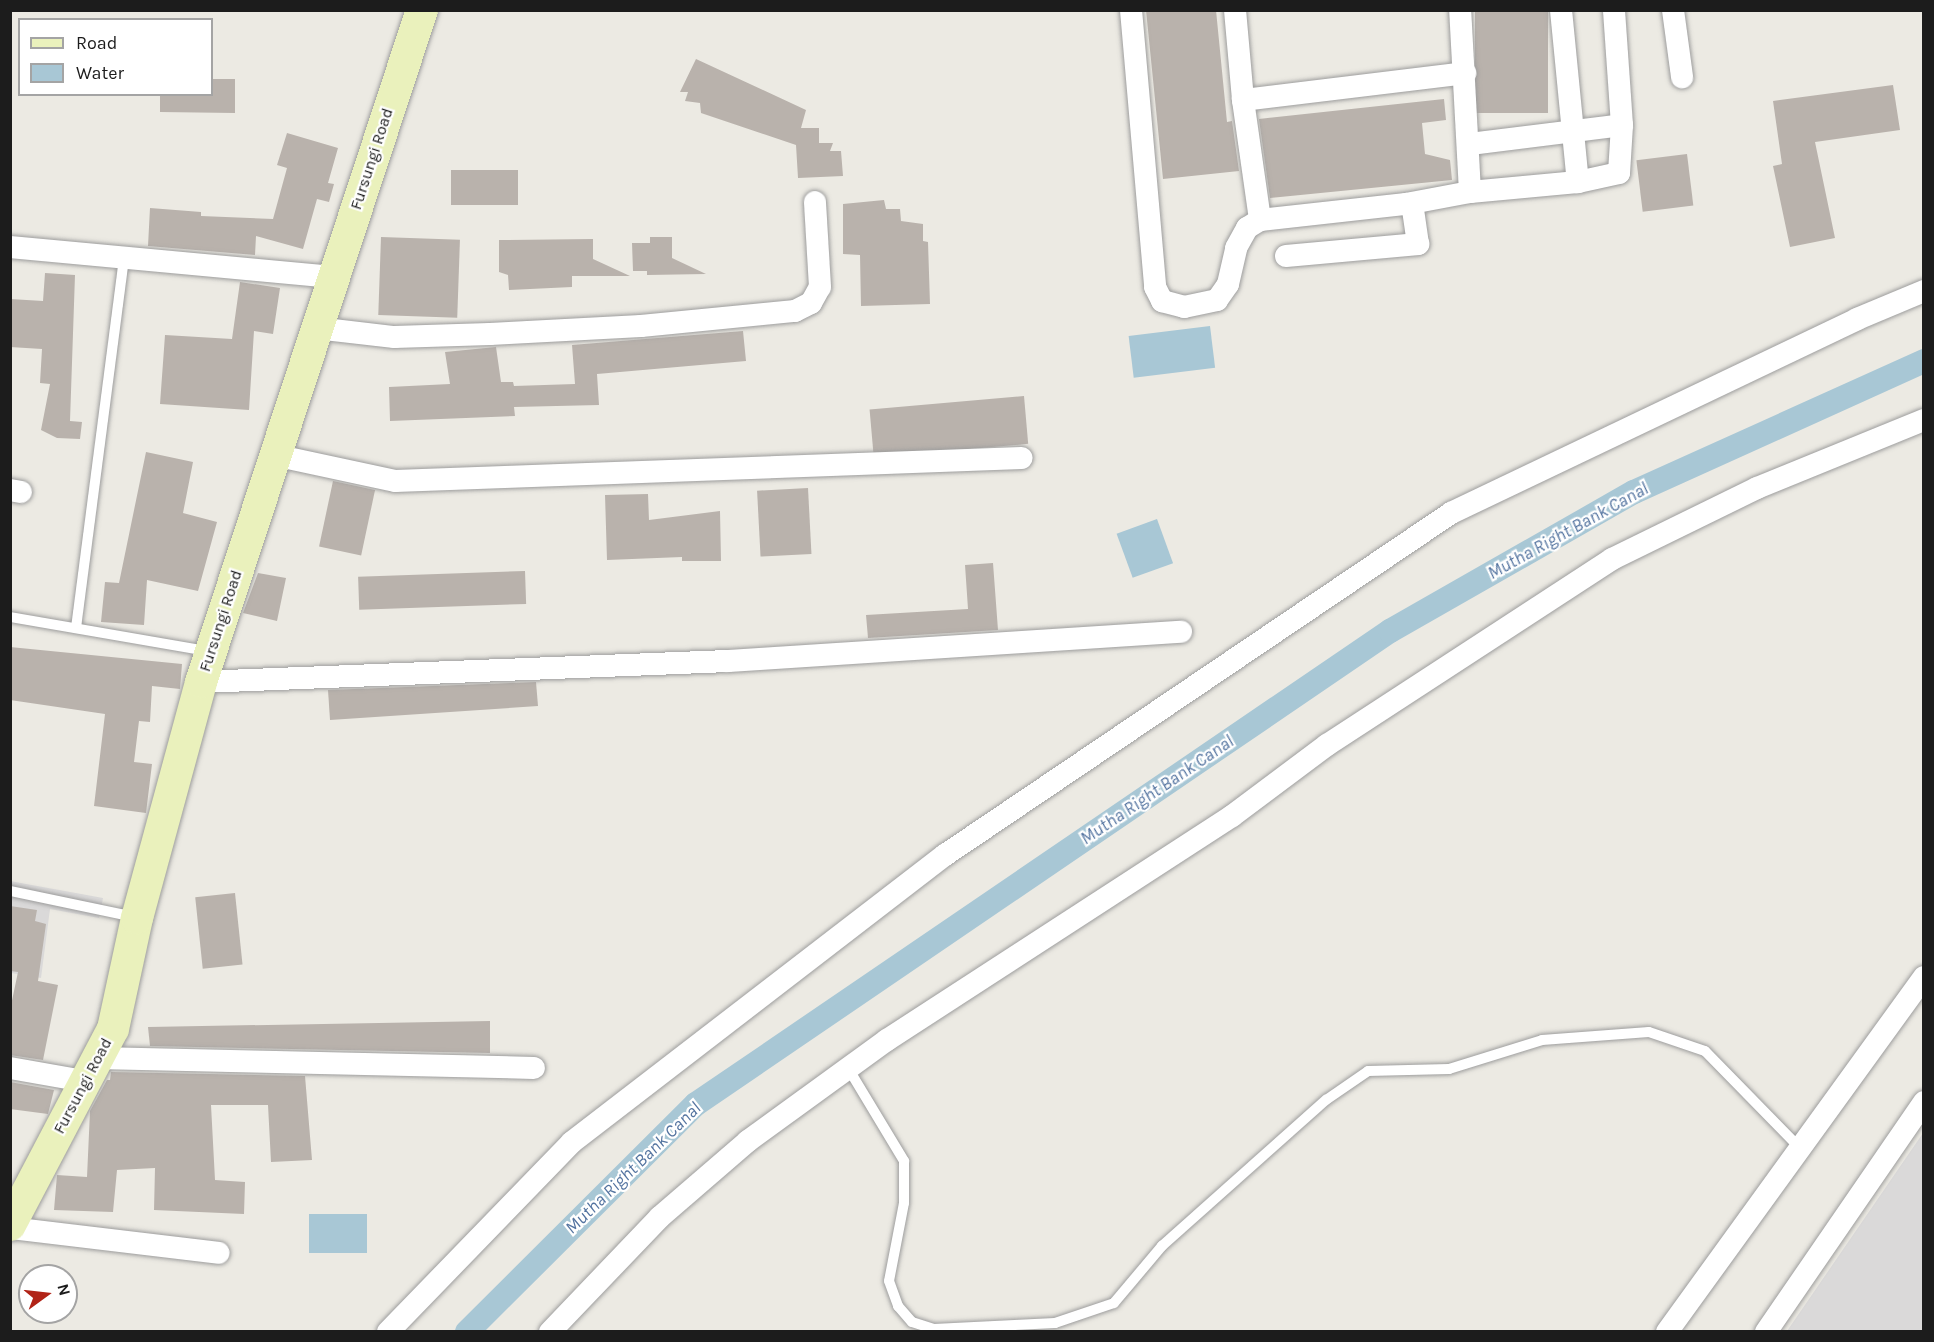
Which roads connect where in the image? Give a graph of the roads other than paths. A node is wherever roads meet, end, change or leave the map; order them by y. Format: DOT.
graph roads {
  1 [pos="422,10"];
  2 [pos="1131,10"];
  3 [pos="1235,10"];
  4 [pos="1460,10"];
  5 [pos="1561,10"];
  6 [pos="1614,10"];
  7 [pos="1672,10"];
  8 [pos="1465,73"];
  9 [pos="1682,77"];
  10 [pos="1243,100"];
  11 [pos="1622,125"];
  12 [pos="1571,130"];
  13 [pos="1470,144"];
  14 [pos="1578,182"];
  15 [pos="1470,192"];
  16 [pos="815,202"];
  17 [pos="1412,203"];
  18 [pos="1260,220"];
  19 [pos="10,247"];
  20 [pos="1286,256"];
  21 [pos="124,257"];
  22 [pos="333,277"];
  23 [pos="1923,291"];
  24 [pos="316,328"];
  25 [pos="1923,420"];
  26 [pos="274,455"];
  27 [pos="1022,458"];
  28 [pos="10,617"];
  29 [pos="76,628"];
  30 [pos="1181,632"];
  31 [pos="211,652"];
  32 [pos="201,682"];
  33 [pos="10,891"];
  34 [pos="137,918"];
  35 [pos="1923,977"];
  36 [pos="10,1068"];
  37 [pos="534,1068"];
  38 [pos="848,1068"];
  39 [pos="91,1070"];
  40 [pos="1923,1102"];
  41 [pos="1801,1150"];
  42 [pos="10,1227"];
  43 [pos="219,1253"];
  44 [pos="388,1332"];
  45 [pos="550,1332"];
  46 [pos="1667,1332"];
  47 [pos="1766,1332"];
  1 -- 22 [label="street, Fursungi Road"];
  2 -- 18 [label="street"];
  3 -- 10 [label="street"];
  4 -- 8 [label="street"];
  5 -- 12 [label="street"];
  6 -- 11 [label="street"];
  7 -- 9 [label="street"];
  8 -- 10 [label="street"];
  8 -- 13 [label="street"];
  10 -- 18 [label="street"];
  11 -- 12 [label="street"];
  11 -- 14 [label="street"];
  12 -- 13 [label="street"];
  12 -- 14 [label="street"];
  13 -- 15 [label="street"];
  14 -- 15 [label="street"];
  15 -- 17 [label="street"];
  16 -- 24 [label="street"];
  17 -- 18 [label="street"];
  17 -- 20 [label="street"];
  19 -- 21 [label="street"];
  21 -- 22 [label="street"];
  21 -- 29 [label="lane"];
  22 -- 24 [label="street, Fursungi Road"];
  23 -- 44 [label="street"];
  24 -- 26 [label="street, Fursungi Road"];
  25 -- 38 [label="street"];
  26 -- 27 [label="street"];
  26 -- 31 [label="street, Fursungi Road"];
  28 -- 29 [label="lane"];
  29 -- 31 [label="lane"];
  30 -- 32 [label="street"];
  31 -- 32 [label="street, Fursungi Road"];
  32 -- 34 [label="street, Fursungi Road"];
  33 -- 34 [label="lane"];
  34 -- 39 [label="street, Fursungi Road"];
  35 -- 41 [label="street"];
  36 -- 39 [label="street"];
  37 -- 39 [label="street"];
  38 -- 41 [label="lane"];
  38 -- 45 [label="street"];
  39 -- 42 [label="street, Fursungi Road"];
  40 -- 47 [label="street"];
  41 -- 46 [label="street"];
  42 -- 43 [label="street"];
}
